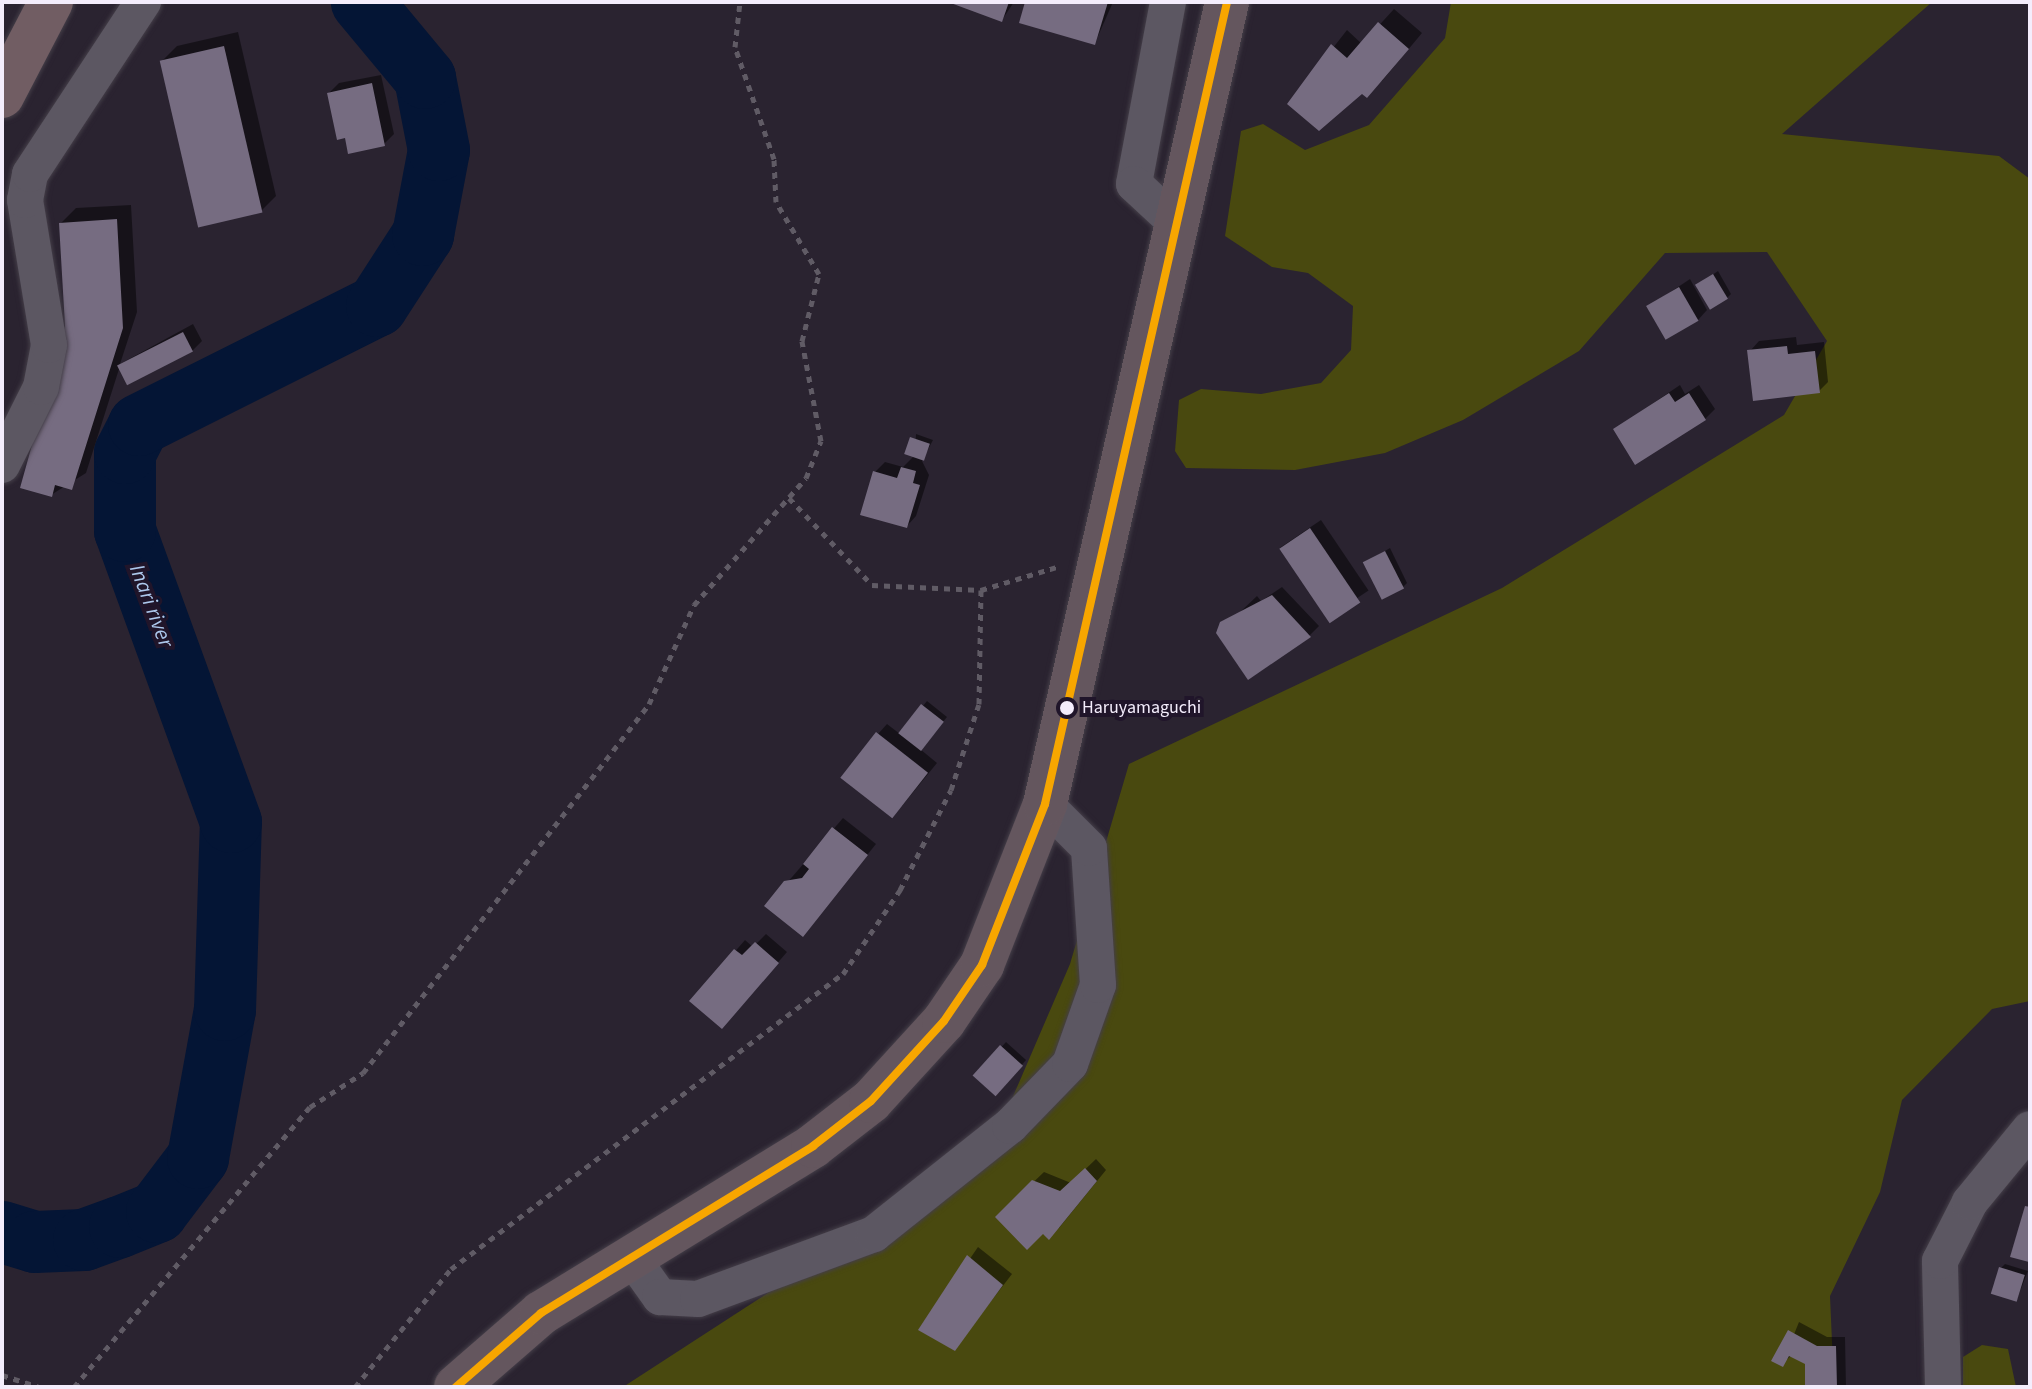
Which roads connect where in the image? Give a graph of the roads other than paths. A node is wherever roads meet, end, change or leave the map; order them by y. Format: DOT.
graph roads {
  1 [pos="51,2"];
  2 [pos="143,2"];
  3 [pos="1168,2"];
  4 [pos="1227,2"];
  5 [pos="2,96"];
  6 [pos="1176,223"];
  7 [pos="2,465"];
  8 [pos="1045,804"];
  9 [pos="2030,1129"];
  10 [pos="630,1255"];
  11 [pos="456,1387"];
  12 [pos="1943,1387"];
  1 -- 5 [label="highway"];
  2 -- 7 [label="street"];
  3 -- 6 [label="street"];
  4 -- 6 [label="main road"];
  6 -- 8 [label="main road"];
  8 -- 10 [label="main road"];
  8 -- 10 [label="street"];
  9 -- 12 [label="street"];
  10 -- 11 [label="main road"];
}
